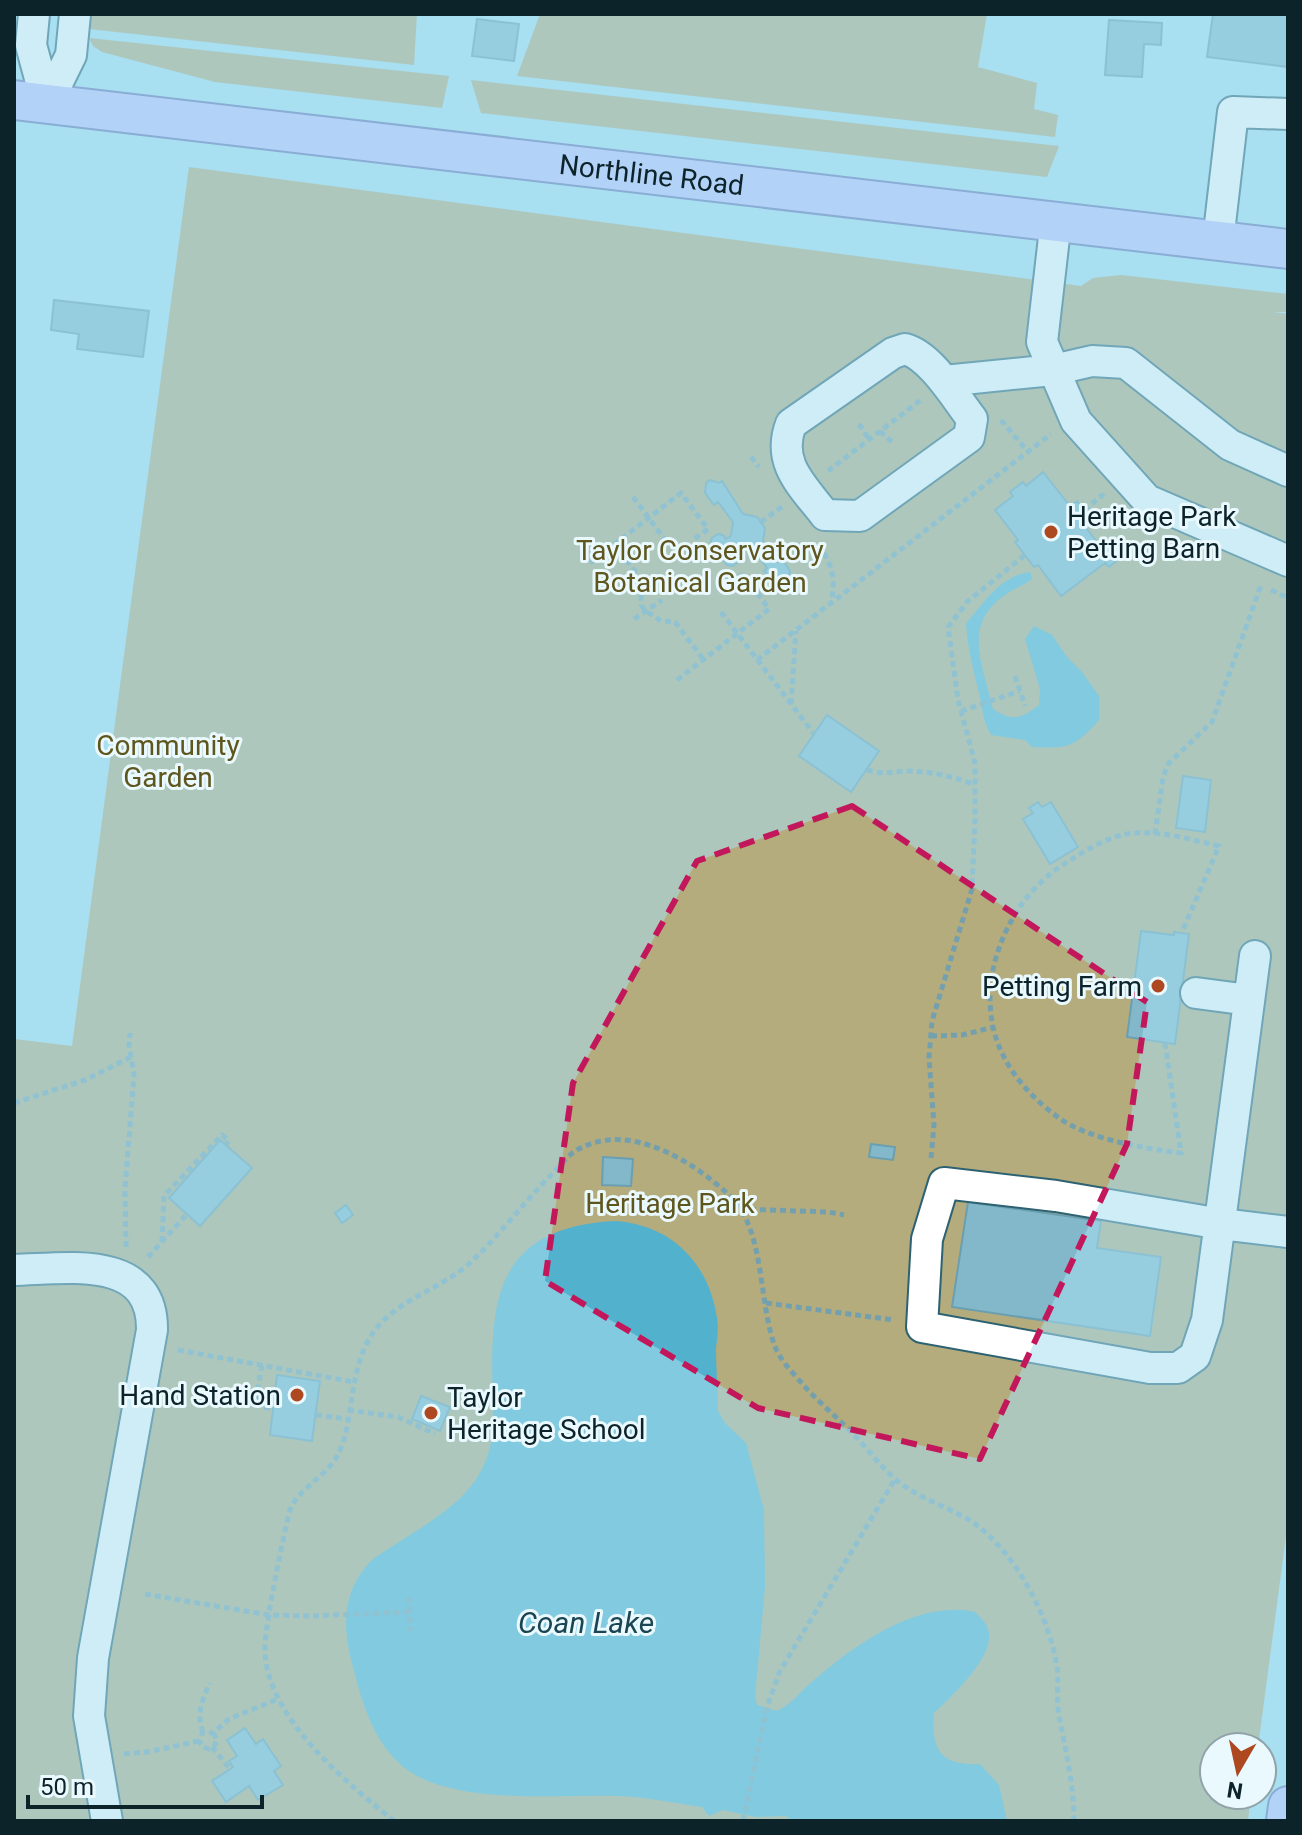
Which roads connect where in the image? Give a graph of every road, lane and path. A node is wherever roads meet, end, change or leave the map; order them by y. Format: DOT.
graph roads {
  1 [pos="34,14"];
  2 [pos="75,14"];
  3 [pos="31,102"];
  4 [pos="1288,114"];
  5 [pos="1056,220"];
  6 [pos="1218,241"];
  7 [pos="1288,249"];
  8 [pos="1053,370"];
  9 [pos="944,381"];
  10 [pos="859,424"];
  11 [pos="880,431"];
  12 [pos="1053,433"];
  13 [pos="869,439"];
  14 [pos="892,442"];
  15 [pos="1288,471"];
  16 [pos="805,489"];
  17 [pos="1105,493"];
  18 [pos="633,497"];
  19 [pos="1084,510"];
  20 [pos="648,518"];
  21 [pos="761,522"];
  22 [pos="694,539"];
  23 [pos="665,540"];
  24 [pos="614,544"];
  25 [pos="1025,555"];
  26 [pos="1288,561"];
  27 [pos="590,563"];
  28 [pos="729,583"];
  29 [pos="1261,585"];
  30 [pos="662,600"];
  31 [pos="646,611"];
  32 [pos="721,612"];
  33 [pos="634,619"];
  34 [pos="796,631"];
  35 [pos="737,633"];
  36 [pos="703,659"];
  37 [pos="757,660"];
  38 [pos="1015,676"];
  39 [pos="677,680"];
  40 [pos="1020,691"];
  41 [pos="791,705"];
  42 [pos="1025,706"];
  43 [pos="961,711"];
  44 [pos="814,734"];
  45 [pos="867,770"];
  46 [pos="975,785"];
  47 [pos="1155,834"];
  48 [pos="1182,932"];
  49 [pos="1255,956"];
  50 [pos="1196,993"];
  51 [pos="1249,1000"];
  52 [pos="994,1027"];
  53 [pos="130,1033"];
  54 [pos="931,1036"];
  55 [pos="1165,1043"];
  56 [pos="131,1057"];
  57 [pos="14,1103"];
  58 [pos="225,1145"];
  59 [pos="930,1167"];
  60 [pos="739,1209"];
  61 [pos="187,1214"];
  62 [pos="844,1215"];
  63 [pos="1221,1224"];
  64 [pos="1288,1232"];
  65 [pos="162,1242"];
  66 [pos="14,1270"];
  67 [pos="126,1278"];
  68 [pos="766,1303"];
  69 [pos="922,1327"];
  70 [pos="149,1343"];
  71 [pos="262,1365"];
  72 [pos="354,1382"];
  73 [pos="273,1409"];
  74 [pos="348,1410"];
  75 [pos="316,1415"];
  76 [pos="347,1419"];
  77 [pos="435,1434"];
  78 [pos="895,1479"];
  79 [pos="145,1594"];
  80 [pos="409,1597"];
  81 [pos="410,1612"];
  82 [pos="269,1615"];
  83 [pos="410,1631"];
  84 [pos="210,1683"];
  85 [pos="278,1699"];
  86 [pos="203,1732"];
  87 [pos="213,1733"];
  88 [pos="199,1741"];
  89 [pos="212,1747"];
  90 [pos="95,1756"];
  91 [pos="230,1769"];
  92 [pos="1288,1806"];
  93 [pos="743,1818"];
  94 [pos="107,1821"];
  95 [pos="394,1821"];
  96 [pos="1074,1821"];
  97 [pos="1286,1821"];
  1 -- 3 [label="street"];
  2 -- 3 [label="street"];
  3 -- 5 [label="main road, Northline Road"];
  4 -- 6 [label="street"];
  5 -- 6 [label="main road, Northline Road"];
  5 -- 8 [label="street"];
  6 -- 7 [label="main road, Northline Road"];
  8 -- 9 [label="street"];
  8 -- 15 [label="street"];
  8 -- 26 [label="street"];
  9 -- 11 [label="path"];
  9 -- 16 [label="street"];
  9 -- 16 [label="street"];
  10 -- 13 [label="path"];
  11 -- 13 [label="path"];
  11 -- 14 [label="path"];
  12 -- 34 [label="path"];
  13 -- 16 [label="path"];
  16 -- 21 [label="path"];
  17 -- 19 [label="path"];
  18 -- 20 [label="path"];
  20 -- 22 [label="path"];
  20 -- 23 [label="path"];
  20 -- 24 [label="path"];
  24 -- 27 [label="path"];
  24 -- 31 [label="path"];
  25 -- 43 [label="path"];
  28 -- 35 [label="path"];
  29 -- 47 [label="path"];
  30 -- 31 [label="path"];
  31 -- 33 [label="path"];
  31 -- 36 [label="path"];
  32 -- 35 [label="path"];
  34 -- 37 [label="path"];
  34 -- 41 [label="path"];
  35 -- 36 [label="path"];
  35 -- 37 [label="path"];
  36 -- 39 [label="path"];
  37 -- 41 [label="path"];
  38 -- 40 [label="path"];
  40 -- 42 [label="path"];
  40 -- 43 [label="path"];
  41 -- 44 [label="path"];
  43 -- 46 [label="path"];
  45 -- 46 [label="path"];
  46 -- 54 [label="path"];
  47 -- 48 [label="path"];
  47 -- 52 [label="path"];
  49 -- 51 [label="street"];
  50 -- 51 [label="street"];
  51 -- 63 [label="street"];
  52 -- 54 [label="path"];
  52 -- 55 [label="path"];
  53 -- 56 [label="path"];
  54 -- 59 [label="path"];
  56 -- 57 [label="path"];
  56 -- 67 [label="path"];
  58 -- 65 [label="path"];
  60 -- 62 [label="path"];
  60 -- 68 [label="path"];
  60 -- 72 [label="path"];
  61 -- 65 [label="path"];
  63 -- 64 [label="street"];
  63 -- 69 [label="street"];
  63 -- 69 [label="street"];
  65 -- 67 [label="path"];
  66 -- 67 [label="street"];
  67 -- 70 [label="street"];
  68 -- 69 [label="path"];
  68 -- 78 [label="path"];
  70 -- 71 [label="path"];
  70 -- 90 [label="street"];
  71 -- 72 [label="path"];
  71 -- 73 [label="path"];
  72 -- 74 [label="path"];
  74 -- 76 [label="path"];
  74 -- 77 [label="path"];
  75 -- 76 [label="path"];
  76 -- 82 [label="path"];
  78 -- 93 [label="path"];
  78 -- 96 [label="path"];
  79 -- 82 [label="path"];
  80 -- 81 [label="path"];
  81 -- 82 [label="path"];
  81 -- 83 [label="path"];
  82 -- 85 [label="path"];
  84 -- 86 [label="path"];
  85 -- 87 [label="path"];
  85 -- 95 [label="path"];
  86 -- 87 [label="path"];
  86 -- 88 [label="path"];
  87 -- 89 [label="path"];
  88 -- 89 [label="path"];
  88 -- 90 [label="path"];
  89 -- 91 [label="path"];
  90 -- 94 [label="street"];
  92 -- 97 [label="main road"];
}
